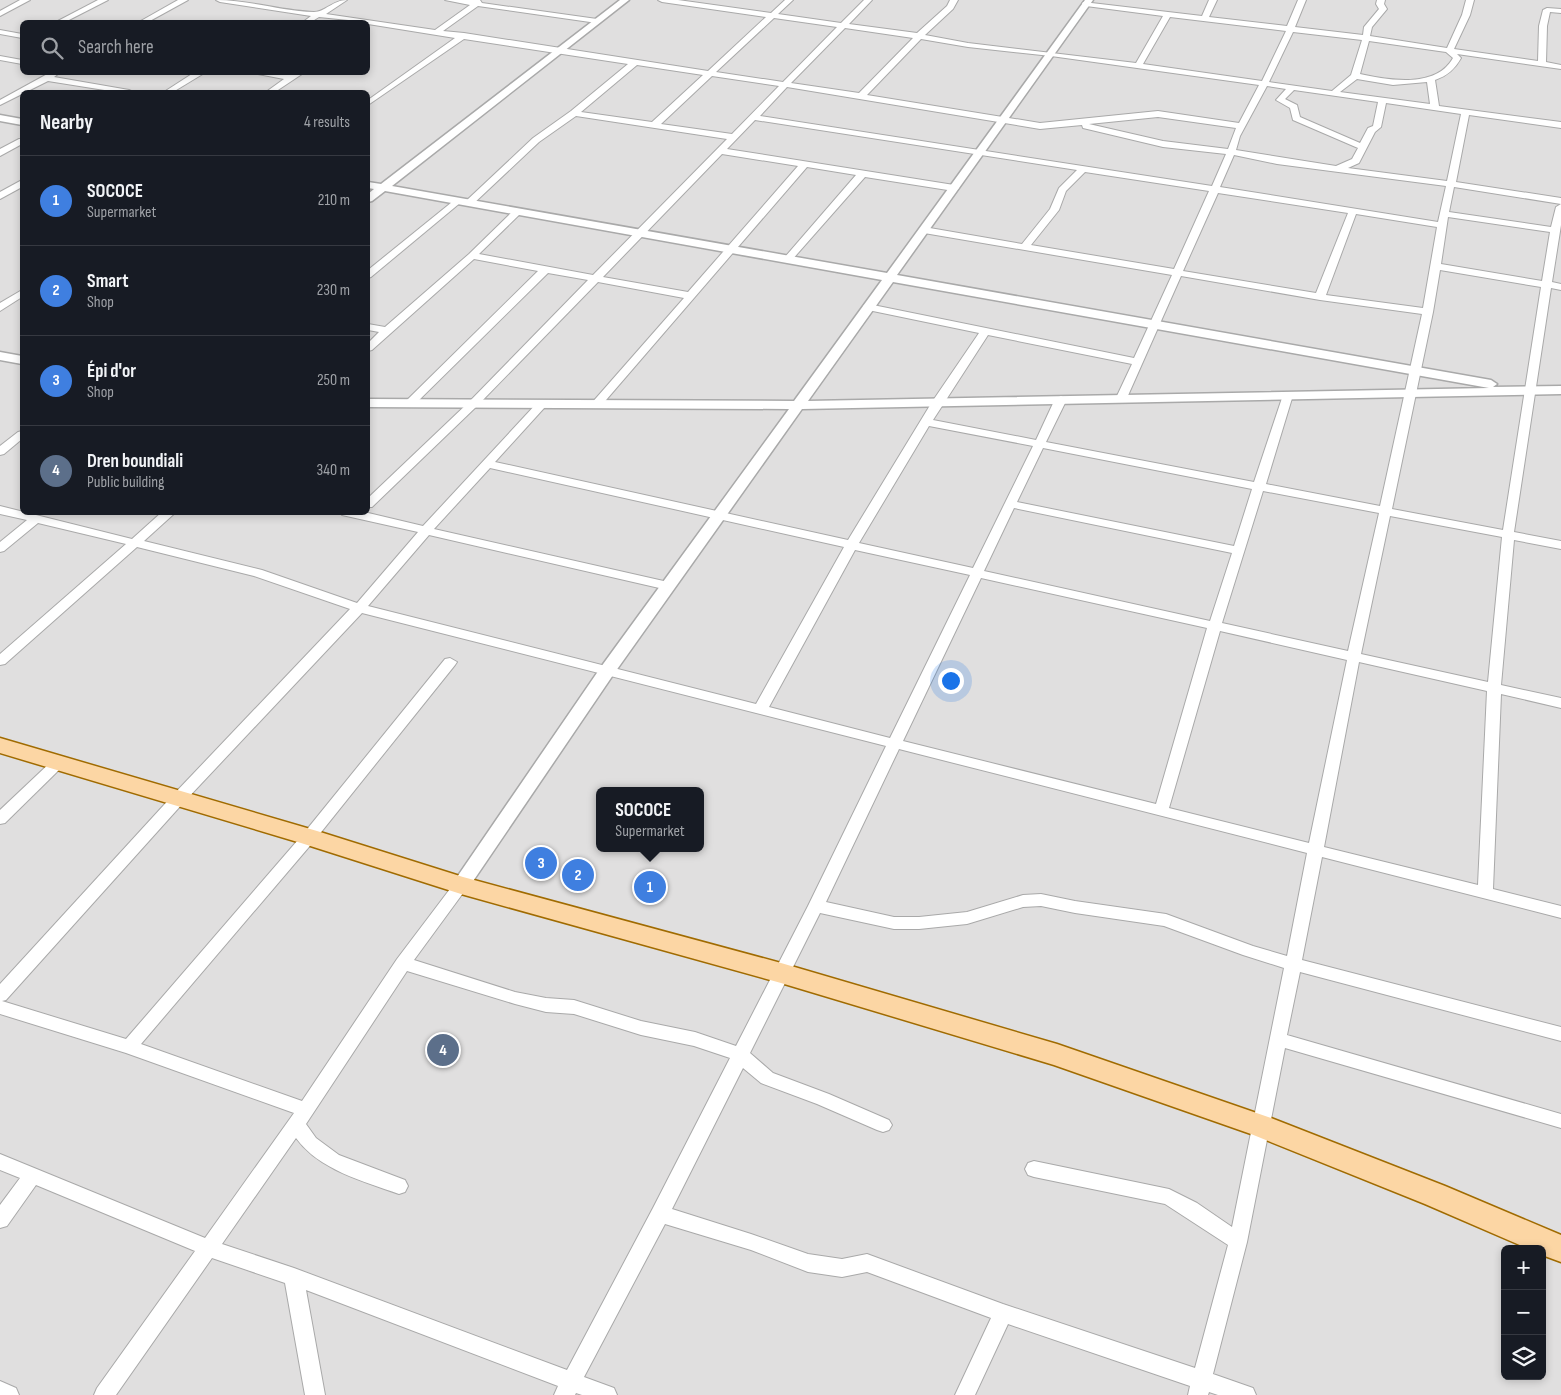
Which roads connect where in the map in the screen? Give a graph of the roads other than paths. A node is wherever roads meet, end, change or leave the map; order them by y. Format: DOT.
graph roads {
  1 [pos="26,0"];
  2 [pos="104,0"];
  3 [pos="184,0"];
  4 [pos="220,0"];
  5 [pos="344,0"];
  6 [pos="450,0"];
  7 [pos="625,0"];
  8 [pos="662,0"];
  9 [pos="789,0"];
  10 [pos="868,0"];
  11 [pos="954,0"];
  12 [pos="1213,0"];
  13 [pos="1302,0"];
  14 [pos="1381,0"];
  15 [pos="1466,0"];
  16 [pos="1470,0"];
  17 [pos="478,2"];
  18 [pos="1088,2"];
  19 [pos="706,3"];
  20 [pos="1561,11"];
  21 [pos="0,14"];
  22 [pos="320,14"];
  23 [pos="1168,14"];
  24 [pos="772,15"];
  25 [pos="1204,19"];
  26 [pos="64,20"];
  27 [pos="148,20"];
  28 [pos="310,20"];
  29 [pos="363,20"];
  30 [pos="370,21"];
  31 [pos="597,21"];
  32 [pos="377,22"];
  33 [pos="844,25"];
  34 [pos="370,27"];
  35 [pos="1291,29"];
  36 [pos="0,32"];
  37 [pos="436,32"];
  38 [pos="20,36"];
  39 [pos="464,36"];
  40 [pos="919,36"];
  41 [pos="1365,38"];
  42 [pos="560,50"];
  43 [pos="1449,52"];
  44 [pos="1050,54"];
  45 [pos="0,58"];
  46 [pos="20,62"];
  47 [pos="635,62"];
  48 [pos="1542,64"];
  49 [pos="1138,66"];
  50 [pos="1561,67"];
  51 [pos="711,73"];
  52 [pos="52,75"];
  53 [pos="197,75"];
  54 [pos="272,75"];
  55 [pos="296,75"];
  56 [pos="1355,76"];
  57 [pos="46,78"];
  58 [pos="292,78"];
  59 [pos="1431,79"];
  60 [pos="785,84"];
  61 [pos="1265,84"];
  62 [pos="1292,87"];
  63 [pos="24,90"];
  64 [pos="117,90"];
  65 [pos="171,90"];
  66 [pos="273,90"];
  67 [pos="20,92"];
  68 [pos="1334,93"];
  69 [pos="861,96"];
  70 [pos="1382,100"];
  71 [pos="370,102"];
  72 [pos="0,103"];
  73 [pos="1435,107"];
  74 [pos="1466,111"];
  75 [pos="574,113"];
  76 [pos="753,117"];
  77 [pos="0,118"];
  78 [pos="1004,119"];
  79 [pos="20,122"];
  80 [pos="1561,124"];
  81 [pos="654,125"];
  82 [pos="1040,126"];
  83 [pos="1241,126"];
  84 [pos="733,137"];
  85 [pos="20,142"];
  86 [pos="1362,147"];
  87 [pos="720,151"];
  88 [pos="980,152"];
  89 [pos="0,153"];
  90 [pos="1231,153"];
  91 [pos="806,164"];
  92 [pos="1083,169"];
  93 [pos="1337,169"];
  94 [pos="862,173"];
  95 [pos="20,184"];
  96 [pos="1450,184"];
  97 [pos="370,185"];
  98 [pos="382,187"];
  99 [pos="954,188"];
  100 [pos="1215,190"];
  101 [pos="0,196"];
  102 [pos="370,197"];
  103 [pos="1561,201"];
  104 [pos="463,202"];
  105 [pos="1561,206"];
  106 [pos="1352,211"];
  107 [pos="518,212"];
  108 [pos="1444,214"];
  109 [pos="1442,225"];
  110 [pos="924,230"];
  111 [pos="1555,230"];
  112 [pos="639,233"];
  113 [pos="1024,247"];
  114 [pos="732,250"];
  115 [pos="472,256"];
  116 [pos="788,259"];
  117 [pos="1435,266"];
  118 [pos="545,270"];
  119 [pos="370,273"];
  120 [pos="1178,273"];
  121 [pos="890,278"];
  122 [pos="595,279"];
  123 [pos="1548,285"];
  124 [pos="1561,287"];
  125 [pos="20,294"];
  126 [pos="692,296"];
  127 [pos="1320,297"];
  128 [pos="3,304"];
  129 [pos="20,305"];
  130 [pos="868,307"];
  131 [pos="1428,312"];
  132 [pos="1156,325"];
  133 [pos="370,327"];
  134 [pos="388,331"];
  135 [pos="985,331"];
  136 [pos="370,346"];
  137 [pos="0,356"];
  138 [pos="20,360"];
  139 [pos="1137,362"];
  140 [pos="1415,371"];
  141 [pos="1561,390"];
  142 [pos="1530,391"];
  143 [pos="1410,392"];
  144 [pos="1288,395"];
  145 [pos="1122,398"];
  146 [pos="1061,399"];
  147 [pos="938,402"];
  148 [pos="370,403"];
  149 [pos="409,404"];
  150 [pos="473,404"];
  151 [pos="541,405"];
  152 [pos="596,405"];
  153 [pos="798,405"];
  154 [pos="926,422"];
  155 [pos="20,438"];
  156 [pos="1040,445"];
  157 [pos="0,452"];
  158 [pos="488,464"];
  159 [pos="1260,487"];
  160 [pos="370,502"];
  161 [pos="1011,504"];
  162 [pos="0,510"];
  163 [pos="1385,510"];
  164 [pos="167,515"];
  165 [pos="362,515"];
  166 [pos="719,515"];
  167 [pos="36,519"];
  168 [pos="426,530"];
  169 [pos="1508,534"];
  170 [pos="134,544"];
  171 [pos="851,545"];
  172 [pos="1561,545"];
  173 [pos="0,548"];
  174 [pos="1238,551"];
  175 [pos="977,573"];
  176 [pos="668,586"];
  177 [pos="359,608"];
  178 [pos="1215,625"];
  179 [pos="1354,656"];
  180 [pos="0,661"];
  181 [pos="450,662"];
  182 [pos="607,671"];
  183 [pos="1494,688"];
  184 [pos="1561,702"];
  185 [pos="760,710"];
  186 [pos="895,744"];
  187 [pos="0,745"];
  188 [pos="59,762"];
  189 [pos="179,798"];
  190 [pos="1161,811"];
  191 [pos="0,819"];
  192 [pos="309,836"];
  193 [pos="1315,850"];
  194 [pos="461,885"];
  195 [pos="1485,893"];
  196 [pos="816,906"];
  197 [pos="1561,912"];
  198 [pos="404,963"];
  199 [pos="1293,964"];
  200 [pos="781,973"];
  201 [pos="0,996"];
  202 [pos="0,1007"];
  203 [pos="1561,1034"];
  204 [pos="1278,1039"];
  205 [pos="129,1047"];
  206 [pos="742,1055"];
  207 [pos="301,1117"];
  208 [pos="1561,1121"];
  209 [pos="883,1125"];
  210 [pos="1261,1126"];
  211 [pos="0,1162"];
  212 [pos="1034,1169"];
  213 [pos="33,1175"];
  214 [pos="399,1186"];
  215 [pos="660,1214"];
  216 [pos="0,1220"];
  217 [pos="1238,1242"];
  218 [pos="209,1248"];
  219 [pos="1561,1249"];
  220 [pos="294,1277"];
  221 [pos="1003,1313"];
  222 [pos="568,1388"];
  223 [pos="1200,1388"];
  224 [pos="0,1391"];
  225 [pos="9,1395"];
  226 [pos="104,1395"];
  227 [pos="315,1395"];
  228 [pos="607,1395"];
  229 [pos="965,1395"];
  230 [pos="1246,1395"];
  1 -- 21 [label="street"];
  2 -- 26 [label="street"];
  3 -- 27 [label="street"];
  4 -- 22 [label="street"];
  5 -- 22 [label="street"];
  6 -- 17 [label="street"];
  7 -- 31 [label="street"];
  8 -- 19 [label="street"];
  9 -- 24 [label="street"];
  10 -- 33 [label="street"];
  11 -- 40 [label="street"];
  12 -- 25 [label="street"];
  13 -- 35 [label="street"];
  14 -- 41 [label="street"];
  15 -- 16 [label="street"];
  16 -- 43 [label="street"];
  17 -- 31 [label="street"];
  17 -- 37 [label="street"];
  18 -- 23 [label="street"];
  18 -- 44 [label="street"];
  19 -- 24 [label="street"];
  20 -- 48 [label="street"];
  22 -- 28 [label="street"];
  22 -- 29 [label="street"];
  23 -- 25 [label="street"];
  23 -- 49 [label="street"];
  24 -- 33 [label="street"];
  24 -- 51 [label="street"];
  25 -- 35 [label="street"];
  30 -- 32 [label="street"];
  31 -- 42 [label="street"];
  32 -- 34 [label="street"];
  32 -- 37 [label="street"];
  33 -- 40 [label="street"];
  33 -- 60 [label="street"];
  35 -- 41 [label="street"];
  35 -- 61 [label="street"];
  36 -- 38 [label="street"];
  37 -- 39 [label="street"];
  39 -- 42 [label="street"];
  39 -- 71 [label="street"];
  40 -- 44 [label="street"];
  40 -- 69 [label="street"];
  41 -- 43 [label="street"];
  41 -- 56 [label="street"];
  42 -- 47 [label="street"];
  42 -- 98 [label="street"];
  43 -- 48 [label="street"];
  43 -- 59 [label="street"];
  44 -- 49 [label="street"];
  44 -- 78 [label="street"];
  45 -- 46 [label="street"];
  47 -- 51 [label="street"];
  47 -- 75 [label="street"];
  48 -- 50 [label="street"];
  49 -- 61 [label="street"];
  51 -- 60 [label="street"];
  51 -- 81 [label="street"];
  52 -- 57 [label="street"];
  53 -- 65 [label="street"];
  54 -- 58 [label="street"];
  55 -- 58 [label="street"];
  56 -- 59 [label="street"];
  56 -- 68 [label="street"];
  57 -- 63 [label="street"];
  57 -- 64 [label="street"];
  58 -- 66 [label="street"];
  59 -- 73 [label="street"];
  60 -- 69 [label="street"];
  60 -- 76 [label="street"];
  61 -- 62 [label="street"];
  61 -- 83 [label="street"];
  62 -- 68 [label="street"];
  62 -- 86 [label="street"];
  67 -- 72 [label="street"];
  68 -- 70 [label="street"];
  69 -- 78 [label="street"];
  70 -- 73 [label="street"];
  70 -- 86 [label="street"];
  73 -- 74 [label="street"];
  74 -- 80 [label="street"];
  74 -- 96 [label="street"];
  75 -- 81 [label="street"];
  75 -- 104 [label="street"];
  76 -- 84 [label="street"];
  76 -- 88 [label="street"];
  77 -- 79 [label="street"];
  78 -- 82 [label="street"];
  78 -- 88 [label="street"];
  81 -- 84 [label="street"];
  82 -- 83 [label="street"];
  82 -- 90 [label="street"];
  83 -- 90 [label="street"];
  84 -- 87 [label="street"];
  85 -- 89 [label="street"];
  86 -- 93 [label="street"];
  87 -- 91 [label="street"];
  87 -- 112 [label="street"];
  88 -- 92 [label="street"];
  88 -- 99 [label="street"];
  90 -- 93 [label="street"];
  90 -- 100 [label="street"];
  91 -- 94 [label="street"];
  91 -- 114 [label="street"];
  92 -- 100 [label="street"];
  92 -- 113 [label="street"];
  93 -- 96 [label="street"];
  94 -- 99 [label="street"];
  94 -- 116 [label="street"];
  95 -- 101 [label="street"];
  96 -- 103 [label="street"];
  96 -- 108 [label="street"];
  97 -- 98 [label="street"];
  98 -- 102 [label="street"];
  98 -- 104 [label="street"];
  99 -- 110 [label="street"];
  100 -- 106 [label="street"];
  100 -- 120 [label="street"];
  104 -- 107 [label="street"];
  104 -- 119 [label="street"];
  105 -- 111 [label="street"];
  106 -- 109 [label="street"];
  106 -- 127 [label="street"];
  107 -- 112 [label="street"];
  107 -- 115 [label="street"];
  108 -- 109 [label="street"];
  108 -- 111 [label="street"];
  109 -- 117 [label="street"];
  110 -- 113 [label="street"];
  110 -- 121 [label="street"];
  111 -- 123 [label="street"];
  112 -- 114 [label="street"];
  112 -- 122 [label="street"];
  113 -- 120 [label="street"];
  114 -- 116 [label="street"];
  114 -- 126 [label="street"];
  115 -- 118 [label="street"];
  115 -- 134 [label="street"];
  116 -- 121 [label="street"];
  117 -- 123 [label="street"];
  117 -- 131 [label="street"];
  118 -- 122 [label="street"];
  118 -- 149 [label="street"];
  120 -- 127 [label="street"];
  120 -- 132 [label="street"];
  121 -- 130 [label="street"];
  121 -- 132 [label="street"];
  122 -- 126 [label="street"];
  122 -- 150 [label="street"];
  123 -- 124 [label="street"];
  123 -- 142 [label="street"];
  125 -- 128 [label="street"];
  126 -- 152 [label="street"];
  127 -- 131 [label="street"];
  128 -- 129 [label="street"];
  130 -- 135 [label="street"];
  130 -- 153 [label="street"];
  131 -- 140 [label="street"];
  132 -- 139 [label="street"];
  132 -- 140 [label="street"];
  133 -- 134 [label="street"];
  134 -- 136 [label="street"];
  135 -- 139 [label="street"];
  135 -- 147 [label="street"];
  137 -- 138 [label="street"];
  139 -- 145 [label="street"];
  140 -- 142 [label="street"];
  140 -- 143 [label="street"];
  141 -- 142 [label="street"];
  142 -- 143 [label="street"];
  142 -- 169 [label="street"];
  143 -- 144 [label="street"];
  143 -- 163 [label="street"];
  144 -- 145 [label="street"];
  144 -- 159 [label="street"];
  145 -- 146 [label="street"];
  146 -- 147 [label="street"];
  146 -- 156 [label="street"];
  147 -- 153 [label="street"];
  147 -- 154 [label="street"];
  148 -- 149 [label="street"];
  149 -- 150 [label="street"];
  150 -- 151 [label="street"];
  150 -- 160 [label="street"];
  151 -- 152 [label="street"];
  151 -- 158 [label="street"];
  152 -- 153 [label="street"];
  153 -- 166 [label="street"];
  154 -- 156 [label="street"];
  154 -- 171 [label="street"];
  155 -- 157 [label="street"];
  156 -- 159 [label="street"];
  156 -- 161 [label="street"];
  158 -- 166 [label="street"];
  158 -- 168 [label="street"];
  159 -- 163 [label="street"];
  159 -- 174 [label="street"];
  161 -- 174 [label="street"];
  161 -- 175 [label="street"];
  162 -- 167 [label="street"];
  163 -- 169 [label="street"];
  163 -- 179 [label="street"];
  164 -- 170 [label="street"];
  165 -- 168 [label="street"];
  166 -- 171 [label="street"];
  166 -- 176 [label="street"];
  167 -- 170 [label="street"];
  167 -- 173 [label="street"];
  168 -- 176 [label="street"];
  168 -- 177 [label="street"];
  169 -- 172 [label="street"];
  169 -- 183 [label="street"];
  170 -- 177 [label="street"];
  170 -- 180 [label="street"];
  171 -- 175 [label="street"];
  171 -- 185 [label="street"];
  174 -- 178 [label="street"];
  175 -- 178 [label="street"];
  175 -- 186 [label="street"];
  176 -- 182 [label="street"];
  177 -- 182 [label="street"];
  177 -- 189 [label="street"];
  178 -- 179 [label="street"];
  178 -- 190 [label="street"];
  179 -- 183 [label="street"];
  179 -- 193 [label="street"];
  181 -- 192 [label="street"];
  182 -- 185 [label="street"];
  182 -- 194 [label="street"];
  183 -- 184 [label="street"];
  183 -- 195 [label="street"];
  185 -- 186 [label="street"];
  186 -- 190 [label="street"];
  186 -- 196 [label="street"];
  187 -- 188 [label="main road"];
  188 -- 189 [label="main road"];
  188 -- 191 [label="street"];
  189 -- 192 [label="main road"];
  189 -- 201 [label="street"];
  190 -- 193 [label="street"];
  192 -- 194 [label="main road"];
  192 -- 205 [label="street"];
  193 -- 195 [label="street"];
  193 -- 199 [label="street"];
  194 -- 198 [label="street"];
  194 -- 200 [label="main road"];
  195 -- 197 [label="street"];
  196 -- 199 [label="street"];
  196 -- 200 [label="street"];
  198 -- 206 [label="street"];
  198 -- 207 [label="street"];
  199 -- 203 [label="street"];
  199 -- 204 [label="street"];
  200 -- 206 [label="street"];
  200 -- 210 [label="main road"];
  202 -- 205 [label="street"];
  204 -- 208 [label="street"];
  204 -- 210 [label="street"];
  205 -- 207 [label="street"];
  206 -- 209 [label="street"];
  206 -- 215 [label="street"];
  207 -- 214 [label="street"];
  207 -- 218 [label="street"];
  210 -- 217 [label="street"];
  210 -- 219 [label="main road"];
  211 -- 213 [label="street"];
  212 -- 217 [label="street"];
  213 -- 216 [label="street"];
  213 -- 218 [label="street"];
  215 -- 221 [label="street"];
  215 -- 222 [label="street"];
  217 -- 223 [label="street"];
  218 -- 220 [label="street"];
  218 -- 226 [label="street"];
  220 -- 222 [label="street"];
  220 -- 227 [label="street"];
  221 -- 223 [label="street"];
  221 -- 229 [label="street"];
  222 -- 228 [label="street"];
  223 -- 230 [label="street"];
  224 -- 225 [label="street"];
}
